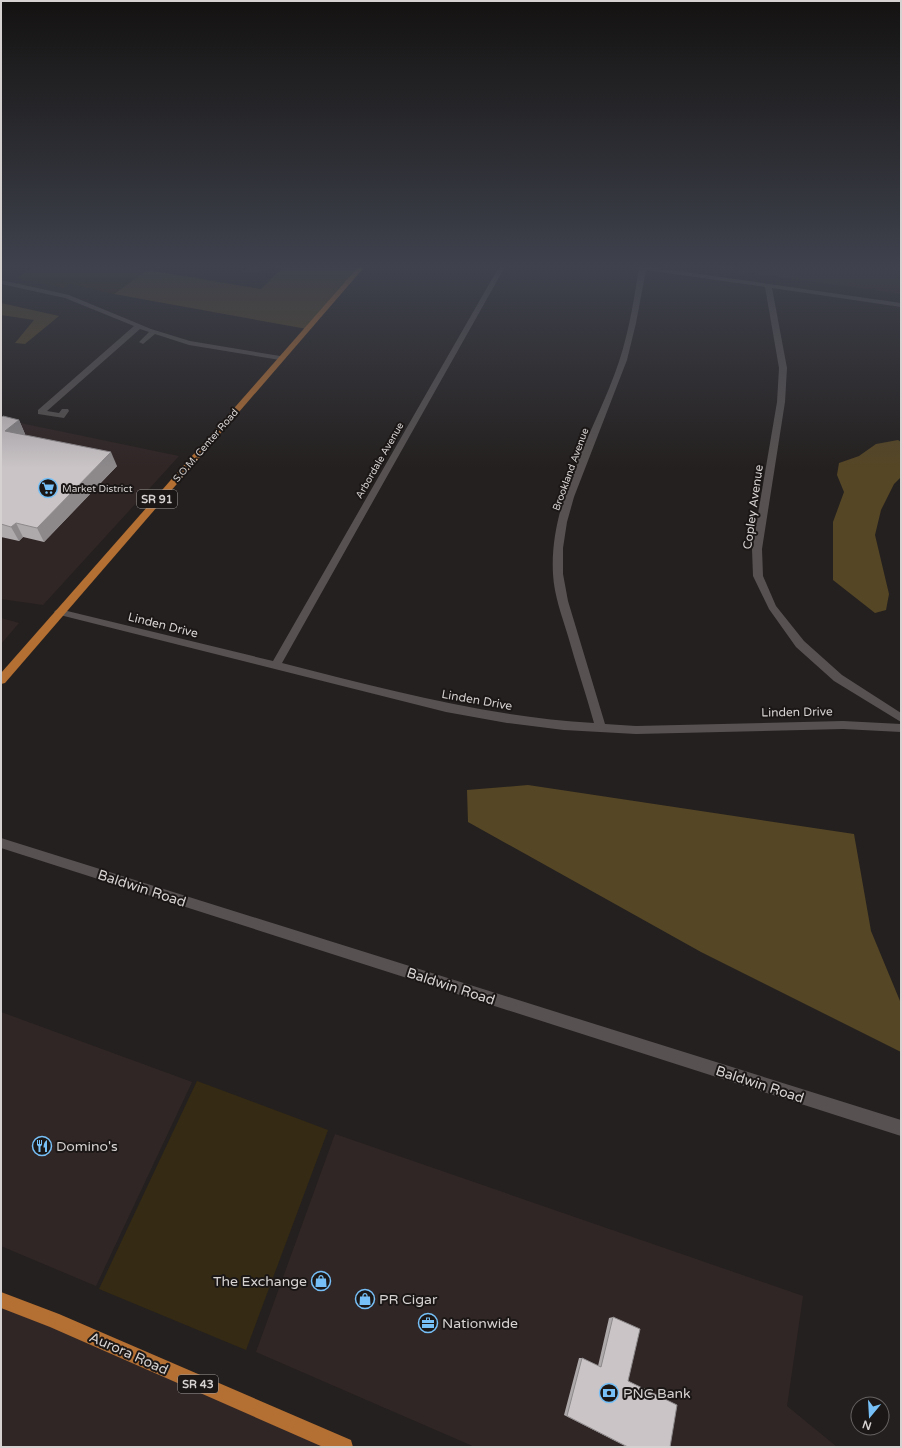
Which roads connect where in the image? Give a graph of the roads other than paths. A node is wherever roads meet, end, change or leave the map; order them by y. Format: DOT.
graph roads {
  1 [pos="154,332"];
  2 [pos="131,333"];
  3 [pos="156,333"];
  4 [pos="303,333"];
  5 [pos="465,333"];
  6 [pos="631,333"];
  7 [pos="778,333"];
  8 [pos="143,342"];
  9 [pos="280,358"];
  10 [pos="65,411"];
  11 [pos="59,612"];
  12 [pos="275,666"];
  13 [pos="1,680"];
  14 [pos="901,718"];
  15 [pos="601,728"];
  16 [pos="901,728"];
  17 [pos="1,844"];
  18 [pos="901,1128"];
  19 [pos="1,1300"];
  20 [pos="344,1447"];
  1 -- 8 [label="street"];
  2 -- 10 [label="street"];
  3 -- 9 [label="street"];
  4 -- 9 [label="main road, S.O.M. Center Road / SR 91"];
  5 -- 12 [label="street, Arbordale Avenue"];
  6 -- 15 [label="street, Brookland Avenue"];
  7 -- 14 [label="street, Copley Avenue"];
  9 -- 11 [label="main road, S.O.M. Center Road / SR 91"];
  11 -- 12 [label="street, Linden Drive"];
  11 -- 13 [label="main road, S.O.M. Center Road / SR 91"];
  12 -- 15 [label="street, Linden Drive"];
  15 -- 16 [label="street, Linden Drive"];
  17 -- 18 [label="street, Baldwin Road"];
  19 -- 20 [label="main road, Aurora Road / SR 43"];
}
